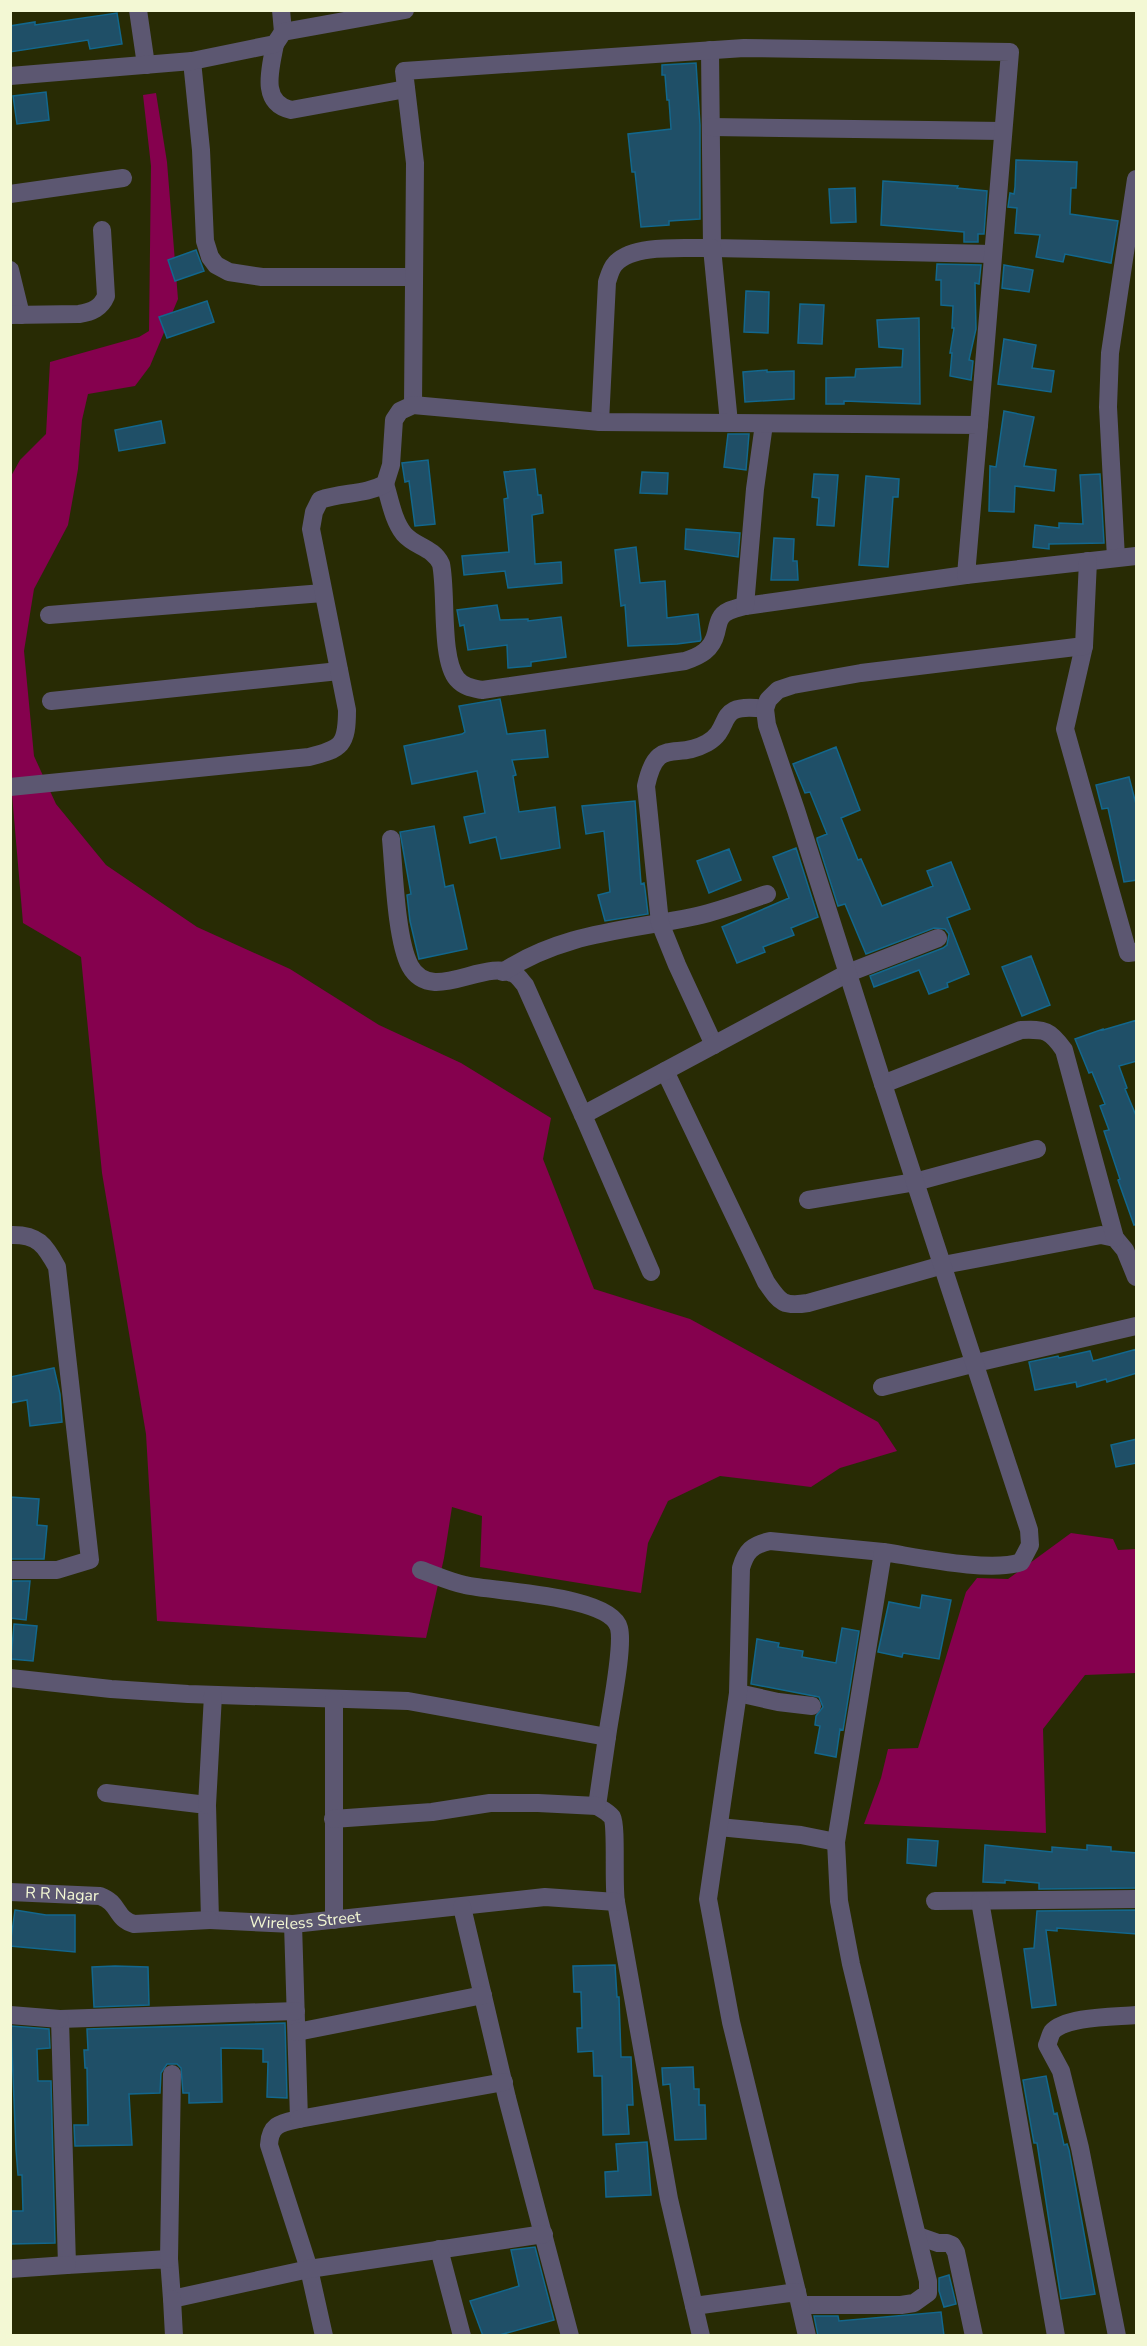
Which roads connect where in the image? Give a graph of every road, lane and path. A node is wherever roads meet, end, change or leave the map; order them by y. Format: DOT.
graph roads {
  1 [pos="138,10"];
  2 [pos="281,10"];
  3 [pos="400,11"];
  4 [pos="279,38"];
  5 [pos="710,50"];
  6 [pos="192,61"];
  7 [pos="146,65"];
  8 [pos="10,76"];
  9 [pos="406,89"];
  10 [pos="711,127"];
  11 [pos="1003,131"];
  12 [pos="123,177"];
  13 [pos="1137,179"];
  14 [pos="10,194"];
  15 [pos="102,230"];
  16 [pos="712,248"];
  17 [pos="992,254"];
  18 [pos="10,270"];
  19 [pos="414,277"];
  20 [pos="16,315"];
  21 [pos="413,405"];
  22 [pos="600,422"];
  23 [pos="729,423"];
  24 [pos="764,424"];
  25 [pos="979,425"];
  26 [pos="385,484"];
  27 [pos="1137,556"];
  28 [pos="1116,558"];
  29 [pos="1088,561"];
  30 [pos="966,575"];
  31 [pos="323,593"];
  32 [pos="745,606"];
  33 [pos="49,615"];
  34 [pos="1084,646"];
  35 [pos="339,670"];
  36 [pos="51,701"];
  37 [pos="765,709"];
  38 [pos="10,787"];
  39 [pos="391,839"];
  40 [pos="767,894"];
  41 [pos="660,923"];
  42 [pos="938,938"];
  43 [pos="1137,952"];
  44 [pos="503,972"];
  45 [pos="848,973"];
  46 [pos="714,1044"];
  47 [pos="665,1071"];
  48 [pos="883,1084"];
  49 [pos="584,1115"];
  50 [pos="1037,1149"];
  51 [pos="915,1182"];
  52 [pos="808,1200"];
  53 [pos="10,1236"];
  54 [pos="1115,1238"];
  55 [pos="943,1264"];
  56 [pos="651,1272"];
  57 [pos="1137,1276"];
  58 [pos="1135,1331"];
  59 [pos="976,1363"];
  60 [pos="882,1387"];
  61 [pos="883,1552"];
  62 [pos="10,1570"];
  63 [pos="421,1570"];
  64 [pos="10,1678"];
  65 [pos="738,1693"];
  66 [pos="213,1695"];
  67 [pos="334,1699"];
  68 [pos="812,1706"];
  69 [pos="607,1737"];
  70 [pos="106,1793"];
  71 [pos="207,1805"];
  72 [pos="597,1806"];
  73 [pos="333,1819"];
  74 [pos="719,1827"];
  75 [pos="836,1842"];
  76 [pos="10,1892"];
  77 [pos="1137,1899"];
  78 [pos="935,1901"];
  79 [pos="980,1901"];
  80 [pos="615,1902"];
  81 [pos="462,1907"];
  82 [pos="210,1920"];
  83 [pos="334,1920"];
  84 [pos="293,1924"];
  85 [pos="483,1995"];
  86 [pos="296,2011"];
  87 [pos="10,2014"];
  88 [pos="1137,2015"];
  89 [pos="60,2019"];
  90 [pos="297,2032"];
  91 [pos="172,2074"];
  92 [pos="504,2082"];
  93 [pos="299,2119"];
  94 [pos="544,2234"];
  95 [pos="918,2236"];
  96 [pos="439,2249"];
  97 [pos="169,2259"];
  98 [pos="67,2265"];
  99 [pos="10,2269"];
  100 [pos="309,2269"];
  101 [pos="172,2299"];
  102 [pos="799,2299"];
  103 [pos="694,2306"];
  104 [pos="174,2336"];
  105 [pos="324,2336"];
  106 [pos="462,2336"];
  107 [pos="570,2336"];
  108 [pos="700,2336"];
  109 [pos="807,2336"];
  110 [pos="974,2336"];
  111 [pos="1056,2336"];
  112 [pos="1117,2336"];
  1 -- 7 [label="street"];
  2 -- 4 [label="street"];
  3 -- 4 [label="street"];
  4 -- 6 [label="street"];
  4 -- 9 [label="street"];
  5 -- 9 [label="street"];
  5 -- 10 [label="street"];
  5 -- 11 [label="street"];
  6 -- 7 [label="street"];
  6 -- 19 [label="street"];
  7 -- 8 [label="street"];
  9 -- 19 [label="street"];
  10 -- 11 [label="street"];
  10 -- 16 [label="street"];
  11 -- 17 [label="street"];
  12 -- 14 [label="street"];
  13 -- 28 [label="street"];
  15 -- 20 [label="street"];
  16 -- 17 [label="street"];
  16 -- 22 [label="street"];
  16 -- 23 [label="street"];
  17 -- 25 [label="street"];
  18 -- 20 [label="street"];
  19 -- 21 [label="street"];
  21 -- 22 [label="street"];
  21 -- 26 [label="street"];
  22 -- 23 [label="street"];
  23 -- 24 [label="street"];
  24 -- 25 [label="street"];
  24 -- 32 [label="street"];
  25 -- 30 [label="street"];
  26 -- 31 [label="street"];
  26 -- 32 [label="street"];
  27 -- 28 [label="street"];
  28 -- 29 [label="street"];
  29 -- 30 [label="street"];
  29 -- 34 [label="street"];
  30 -- 32 [label="street"];
  31 -- 33 [label="street"];
  31 -- 35 [label="street"];
  34 -- 37 [label="street"];
  34 -- 43 [label="street"];
  35 -- 36 [label="street"];
  35 -- 38 [label="street"];
  37 -- 41 [label="street"];
  37 -- 45 [label="street"];
  39 -- 44 [label="street"];
  40 -- 41 [label="street"];
  41 -- 44 [label="street"];
  41 -- 46 [label="street"];
  42 -- 45 [label="street"];
  44 -- 49 [label="street"];
  45 -- 46 [label="street"];
  45 -- 48 [label="street"];
  46 -- 47 [label="street"];
  47 -- 49 [label="street"];
  47 -- 55 [label="street"];
  48 -- 51 [label="street"];
  48 -- 54 [label="street"];
  49 -- 56 [label="street"];
  50 -- 51 [label="street"];
  51 -- 52 [label="street"];
  51 -- 55 [label="street"];
  53 -- 62 [label="street"];
  54 -- 55 [label="street"];
  54 -- 57 [label="street"];
  55 -- 59 [label="street"];
  58 -- 59 [label="street"];
  59 -- 60 [label="street"];
  59 -- 61 [label="street"];
  61 -- 65 [label="street"];
  61 -- 75 [label="street"];
  63 -- 69 [label="street"];
  64 -- 66 [label="street"];
  65 -- 68 [label="street"];
  65 -- 74 [label="street"];
  66 -- 67 [label="street"];
  66 -- 71 [label="street"];
  67 -- 69 [label="street"];
  67 -- 73 [label="street"];
  69 -- 72 [label="street"];
  70 -- 71 [label="street"];
  71 -- 82 [label="street"];
  72 -- 73 [label="street"];
  72 -- 80 [label="street"];
  73 -- 83 [label="street"];
  74 -- 75 [label="street"];
  74 -- 102 [label="street"];
  75 -- 95 [label="street"];
  76 -- 82 [label="street, R R Nagar"];
  77 -- 79 [label="street"];
  78 -- 79 [label="street"];
  79 -- 111 [label="street"];
  80 -- 81 [label="street, Wireless Street"];
  80 -- 103 [label="street"];
  81 -- 83 [label="street, Wireless Street"];
  81 -- 85 [label="street"];
  82 -- 84 [label="street, Wireless Street"];
  83 -- 84 [label="street, Wireless Street"];
  84 -- 86 [label="street"];
  85 -- 90 [label="street"];
  85 -- 92 [label="street"];
  86 -- 89 [label="street"];
  86 -- 90 [label="street"];
  87 -- 89 [label="street"];
  88 -- 112 [label="street"];
  89 -- 98 [label="street"];
  90 -- 93 [label="street"];
  91 -- 97 [label="street"];
  92 -- 93 [label="street"];
  92 -- 94 [label="street"];
  93 -- 100 [label="street"];
  94 -- 96 [label="street"];
  94 -- 107 [label="street"];
  95 -- 102 [label="street"];
  95 -- 110 [label="street"];
  96 -- 100 [label="street"];
  96 -- 106 [label="street"];
  97 -- 98 [label="street"];
  97 -- 101 [label="street"];
  98 -- 99 [label="street"];
  100 -- 101 [label="street"];
  100 -- 105 [label="street"];
  101 -- 104 [label="street"];
  102 -- 103 [label="street"];
  102 -- 109 [label="street"];
  103 -- 108 [label="street"];
}
